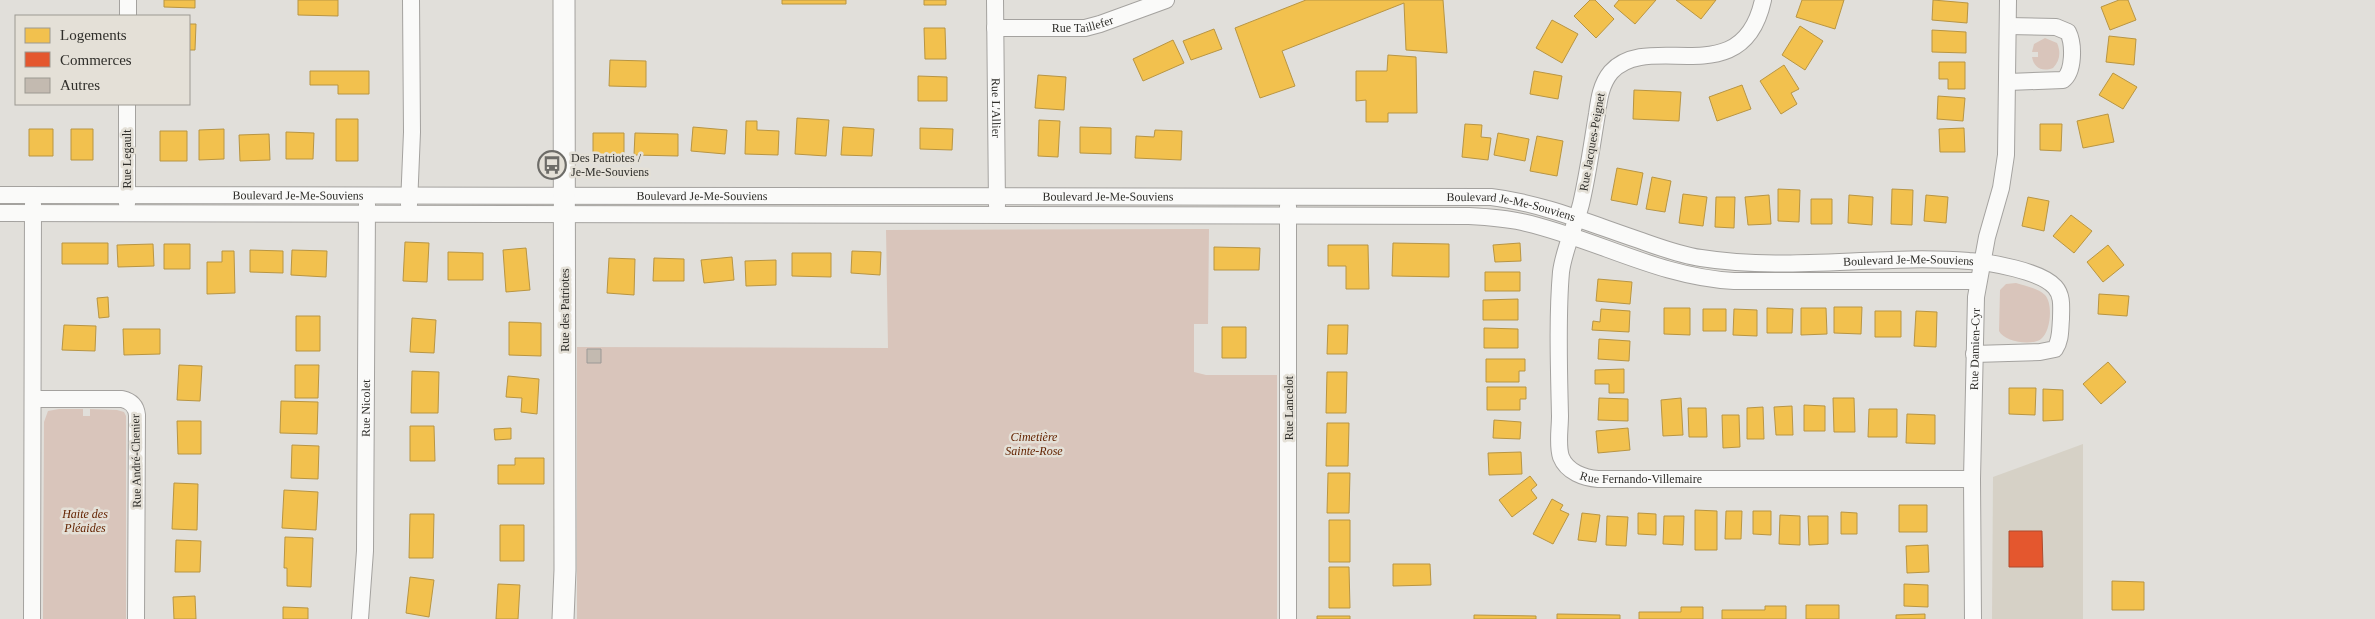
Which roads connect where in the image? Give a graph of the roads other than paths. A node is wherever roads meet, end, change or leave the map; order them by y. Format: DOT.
graph roads {
  1 [pos="128,0"];
  2 [pos="411,0"];
  3 [pos="564,0"];
  4 [pos="995,0"];
  5 [pos="1166,0"];
  6 [pos="1763,0"];
  7 [pos="2008,0"];
  8 [pos="128,15"];
  9 [pos="2008,26"];
  10 [pos="996,28"];
  11 [pos="2008,82"];
  12 [pos="127,105"];
  13 [pos="0,195"];
  14 [pos="33,195"];
  15 [pos="126,195"];
  16 [pos="367,196"];
  17 [pos="409,196"];
  18 [pos="997,196"];
  19 [pos="1288,196"];
  20 [pos="565,206"];
  21 [pos="0,214"];
  22 [pos="32,214"];
  23 [pos="127,214"];
  24 [pos="367,214"];
  25 [pos="409,215"];
  26 [pos="998,216"];
  27 [pos="1288,216"];
  28 [pos="1577,219"];
  29 [pos="1571,237"];
  30 [pos="1982,262"];
  31 [pos="1978,281"];
  32 [pos="1974,354"];
  33 [pos="33,399"];
  34 [pos="1972,479"];
  35 [pos="32,619"];
  36 [pos="136,619"];
  37 [pos="360,619"];
  38 [pos="563,619"];
  39 [pos="1288,619"];
  40 [pos="1973,619"];
  1 -- 8 [label="street"];
  2 -- 17 [label="street"];
  3 -- 20 [label="street, Rue des Patriotes"];
  4 -- 10 [label="street, Rue L'Allier"];
  5 -- 10 [label="street, Rue Taillefer"];
  6 -- 28 [label="street, Rue Jacques-Peignet"];
  7 -- 9 [label="street, Rue Damien-Cyr"];
  9 -- 11 [label="street, Rue Damien-Cyr"];
  9 -- 11 [label="street"];
  10 -- 18 [label="street, Rue L'Allier"];
  11 -- 30 [label="street, Rue Damien-Cyr"];
  12 -- 15 [label="street, Rue Legault"];
  13 -- 14 [label="street, Boulevard Je-Me-Souviens"];
  14 -- 15 [label="street, Boulevard Je-Me-Souviens"];
  14 -- 22 [label="street"];
  15 -- 16 [label="street, Boulevard Je-Me-Souviens"];
  15 -- 23 [label="street, Rue Legault"];
  16 -- 17 [label="street, Boulevard Je-Me-Souviens"];
  16 -- 24 [label="street, Rue Nicolet"];
  17 -- 20 [label="street, Boulevard Je-Me-Souviens"];
  17 -- 25 [label="street"];
  18 -- 19 [label="street, Boulevard Je-Me-Souviens"];
  18 -- 20 [label="street, Boulevard Je-Me-Souviens"];
  18 -- 26 [label="street, Rue L'Allier"];
  19 -- 27 [label="street, Rue Lancelot"];
  19 -- 28 [label="street, Boulevard Je-Me-Souviens"];
  20 -- 25 [label="street, Boulevard Je-Me-Souviens"];
  20 -- 26 [label="street, Boulevard Je-Me-Souviens"];
  20 -- 38 [label="street, Rue des Patriotes"];
  21 -- 22 [label="street, Boulevard Je-Me-Souviens"];
  22 -- 23 [label="street, Boulevard Je-Me-Souviens"];
  22 -- 33 [label="street"];
  23 -- 24 [label="street, Boulevard Je-Me-Souviens"];
  24 -- 25 [label="street, Boulevard Je-Me-Souviens"];
  24 -- 37 [label="street, Rue Nicolet"];
  26 -- 27 [label="street, Boulevard Je-Me-Souviens"];
  27 -- 29 [label="street, Boulevard Je-Me-Souviens"];
  27 -- 39 [label="street, Rue Lancelot"];
  28 -- 29 [label="street, Rue Fernando-Villemaire"];
  28 -- 30 [label="street, Boulevard Je-Me-Souviens"];
  29 -- 31 [label="street, Boulevard Je-Me-Souviens"];
  29 -- 34 [label="street, Rue Fernando-Villemaire"];
  30 -- 31 [label="street, Rue Damien-Cyr"];
  30 -- 32 [label="street, Boulevard Je-Me-Souviens"];
  31 -- 32 [label="street, Rue Damien-Cyr"];
  32 -- 34 [label="street, Rue Damien-Cyr"];
  33 -- 35 [label="street"];
  33 -- 36 [label="street, Rue André-Chenier"];
  34 -- 40 [label="street, Rue Damien-Cyr"];
}
